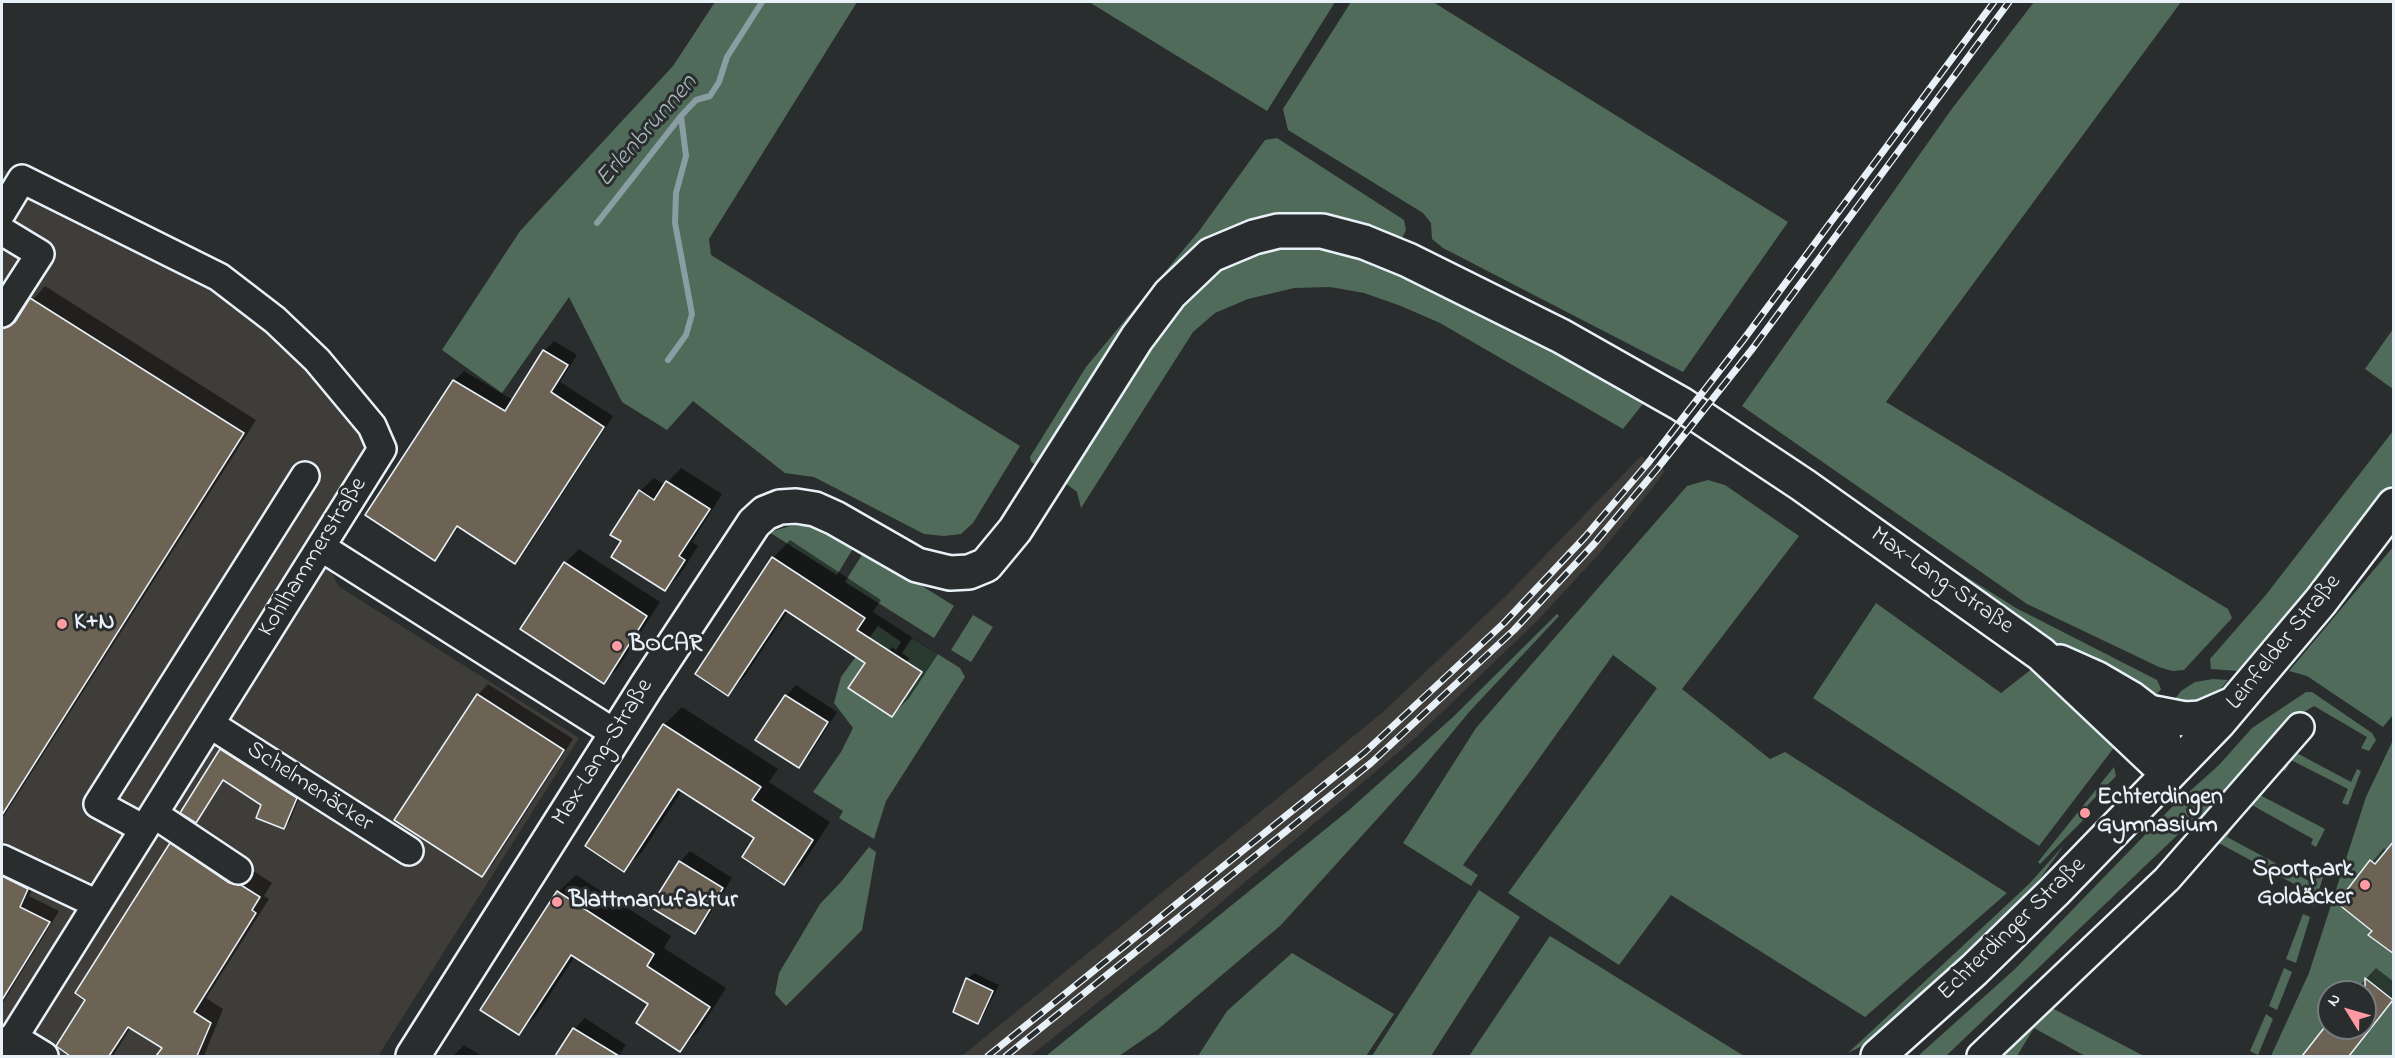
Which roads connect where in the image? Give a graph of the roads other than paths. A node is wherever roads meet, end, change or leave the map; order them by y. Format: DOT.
graph roads {
  1 [pos="2,212"];
  2 [pos="2,231"];
  3 [pos="2,313"];
  4 [pos="305,476"];
  5 [pos="2394,505"];
  6 [pos="321,547"];
  7 [pos="2041,654"];
  8 [pos="2236,703"];
  9 [pos="2150,712"];
  10 [pos="210,724"];
  11 [pos="2300,727"];
  12 [pos="616,734"];
  13 [pos="2168,774"];
  14 [pos="149,821"];
  15 [pos="409,851"];
  16 [pos="2,860"];
  17 [pos="238,870"];
  18 [pos="97,904"];
  19 [pos="7,1047"];
  20 [pos="44,1056"];
  21 [pos="413,1056"];
  22 [pos="1878,1056"];
  23 [pos="1981,1056"];
  1 -- 6 [label="street, Kohlhammerstraße"];
  2 -- 3 [label="street"];
  4 -- 14 [label="street"];
  5 -- 8 [label="main road, Leinfelder Straße"];
  6 -- 10 [label="street, Kohlhammerstraße"];
  6 -- 12 [label="street"];
  7 -- 9 [label="main road, Max-Lang-Straße"];
  7 -- 12 [label="main road, Max-Lang-Straße"];
  7 -- 13 [label="main road, Max-Lang-Straße"];
  8 -- 9 [label="main road"];
  8 -- 13 [label="main road, Leinfelder Straße"];
  9 -- 13 [label="main road, Max-Lang-Straße"];
  10 -- 14 [label="street, Kohlhammerstraße"];
  10 -- 15 [label="street, Schelmenäcker"];
  11 -- 23 [label="street"];
  12 -- 21 [label="main road, Max-Lang-Straße"];
  13 -- 22 [label="main road, Echterdinger Straße"];
  14 -- 17 [label="street"];
  14 -- 18 [label="street, Kohlhammerstraße"];
  16 -- 18 [label="street"];
  18 -- 19 [label="street, Kohlhammerstraße"];
  19 -- 20 [label="street"];
}
